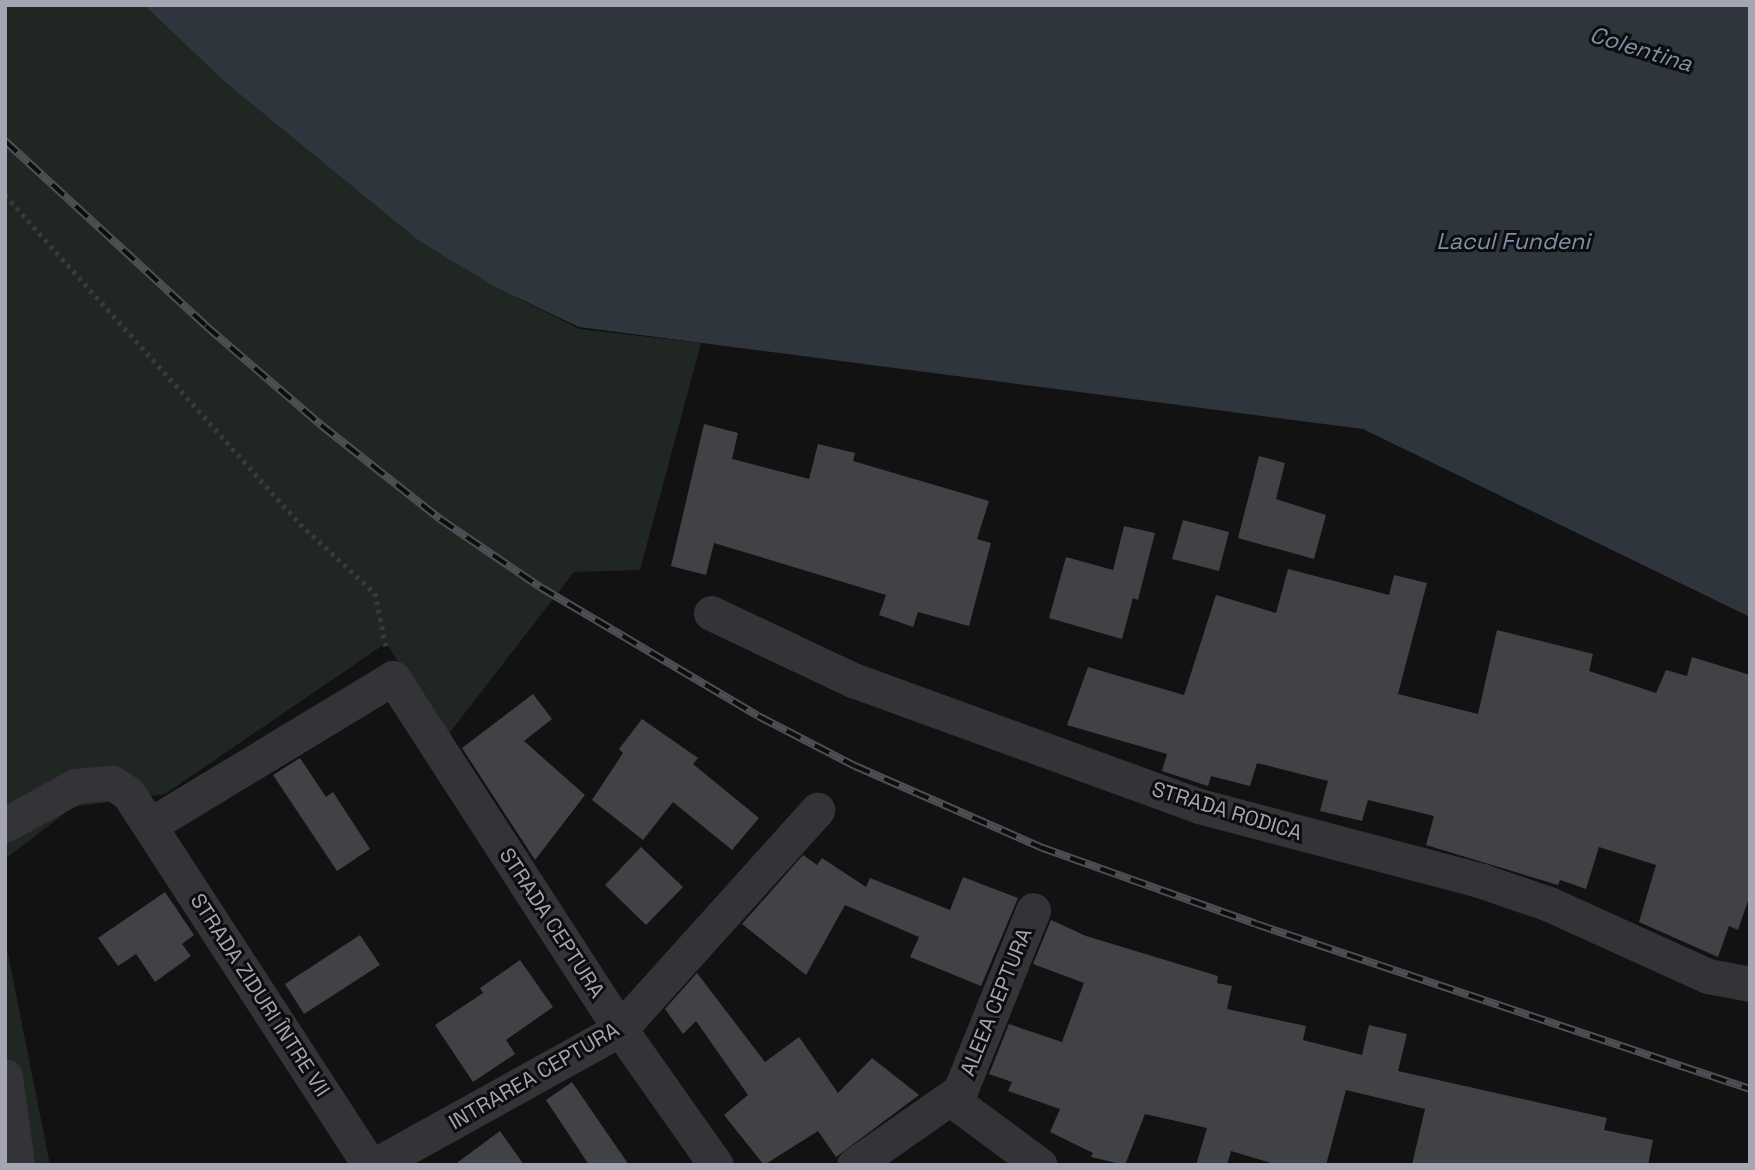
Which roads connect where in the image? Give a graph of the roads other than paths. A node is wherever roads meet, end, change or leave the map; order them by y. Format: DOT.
graph roads {
  1 [pos="711,614"];
  2 [pos="817,810"];
  3 [pos="5,825"];
  4 [pos="150,825"];
  5 [pos="1033,910"];
  6 [pos="1750,984"];
  7 [pos="620,1030"];
  8 [pos="5,1076"];
  9 [pos="952,1100"];
  10 [pos="17,1165"];
  11 [pos="373,1165"];
  12 [pos="716,1165"];
  13 [pos="854,1165"];
  14 [pos="1040,1165"];
  1 -- 6 [label="street, STRADA RODICA"];
  2 -- 7 [label="street, INTRAREA CEPTURA"];
  3 -- 4 [label="street, STRADA ZIDURI ÎNTRE VII"];
  4 -- 7 [label="street, STRADA CEPTURA"];
  4 -- 11 [label="street, STRADA ZIDURI ÎNTRE VII"];
  5 -- 9 [label="street, ALEEA CEPTURA"];
  7 -- 11 [label="street, INTRAREA CEPTURA"];
  7 -- 12 [label="street, STRADA CEPTURA"];
  8 -- 10 [label="street"];
  9 -- 13 [label="street, ALEEA CEPTURA"];
  9 -- 14 [label="street"];
}
